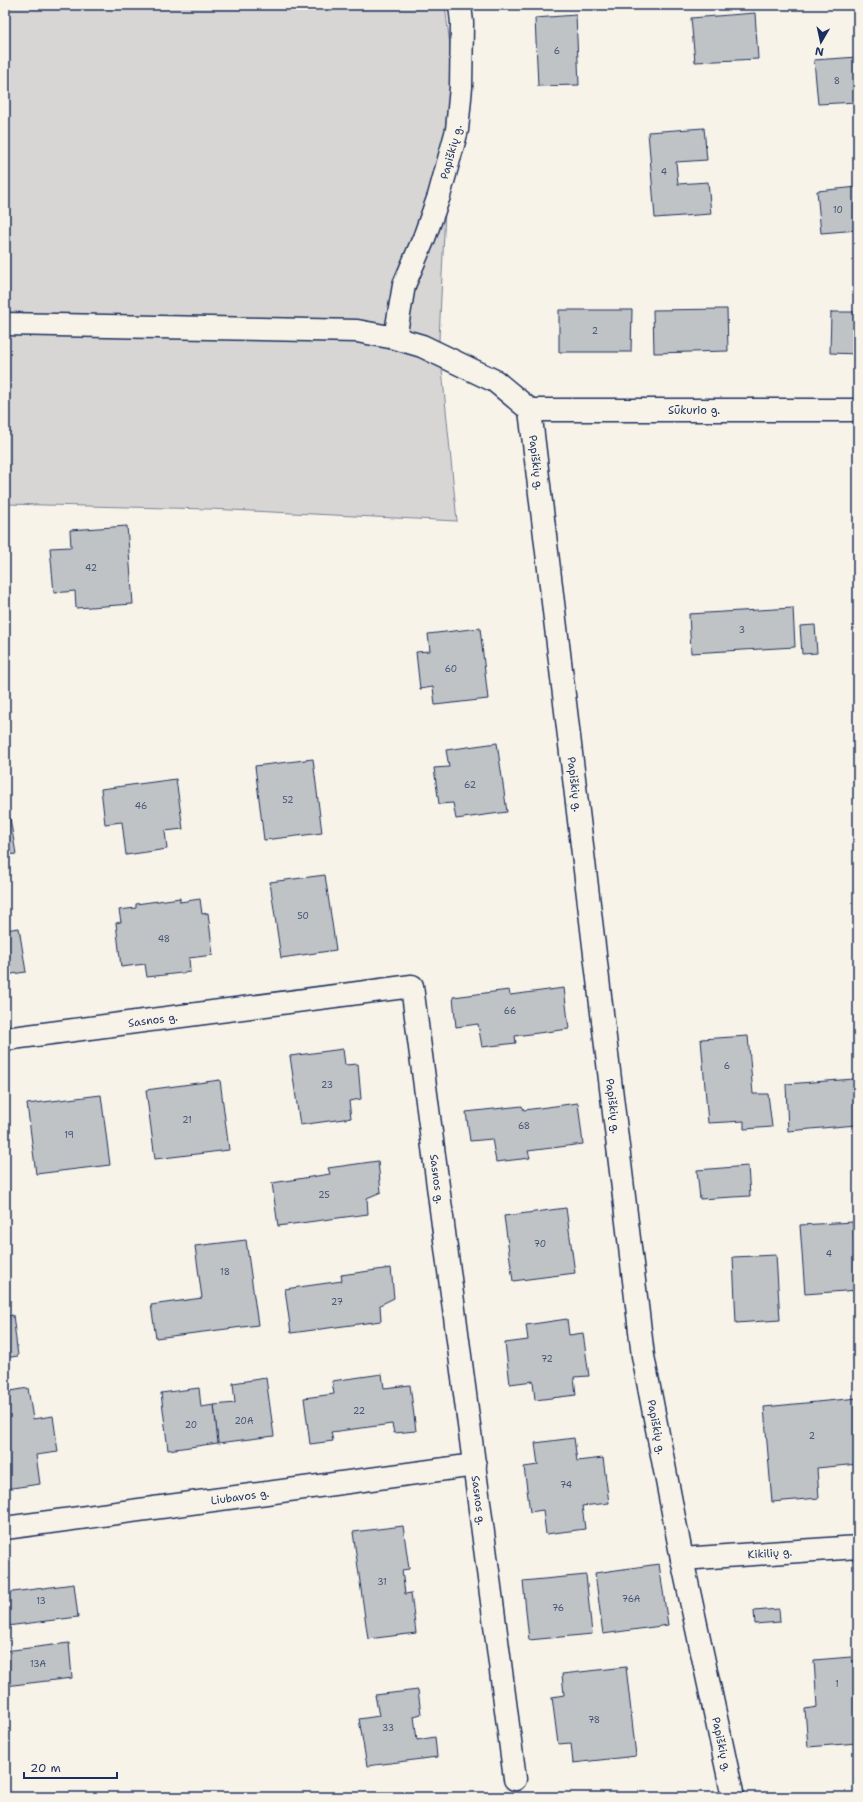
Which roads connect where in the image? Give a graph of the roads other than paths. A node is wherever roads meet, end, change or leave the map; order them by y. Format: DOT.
graph roads {
  1 [pos="460,5"];
  2 [pos="5,324"];
  3 [pos="395,338"];
  4 [pos="530,410"];
  5 [pos="858,410"];
  6 [pos="5,1038"];
  7 [pos="475,1465"];
  8 [pos="5,1528"];
  9 [pos="858,1546"];
  10 [pos="682,1559"];
  11 [pos="516,1779"];
  12 [pos="733,1797"];
  1 -- 3 [label="street, Papiškių g."];
  2 -- 3 [label="street"];
  3 -- 4 [label="street"];
  4 -- 5 [label="street, Sūkurio g."];
  4 -- 10 [label="street, Papiškių g."];
  6 -- 7 [label="street, Sasnos g."];
  7 -- 8 [label="street, Liubavos g."];
  7 -- 11 [label="street, Sasnos g."];
  9 -- 10 [label="street, Kikilių g."];
  10 -- 12 [label="street, Papiškių g."];
}
